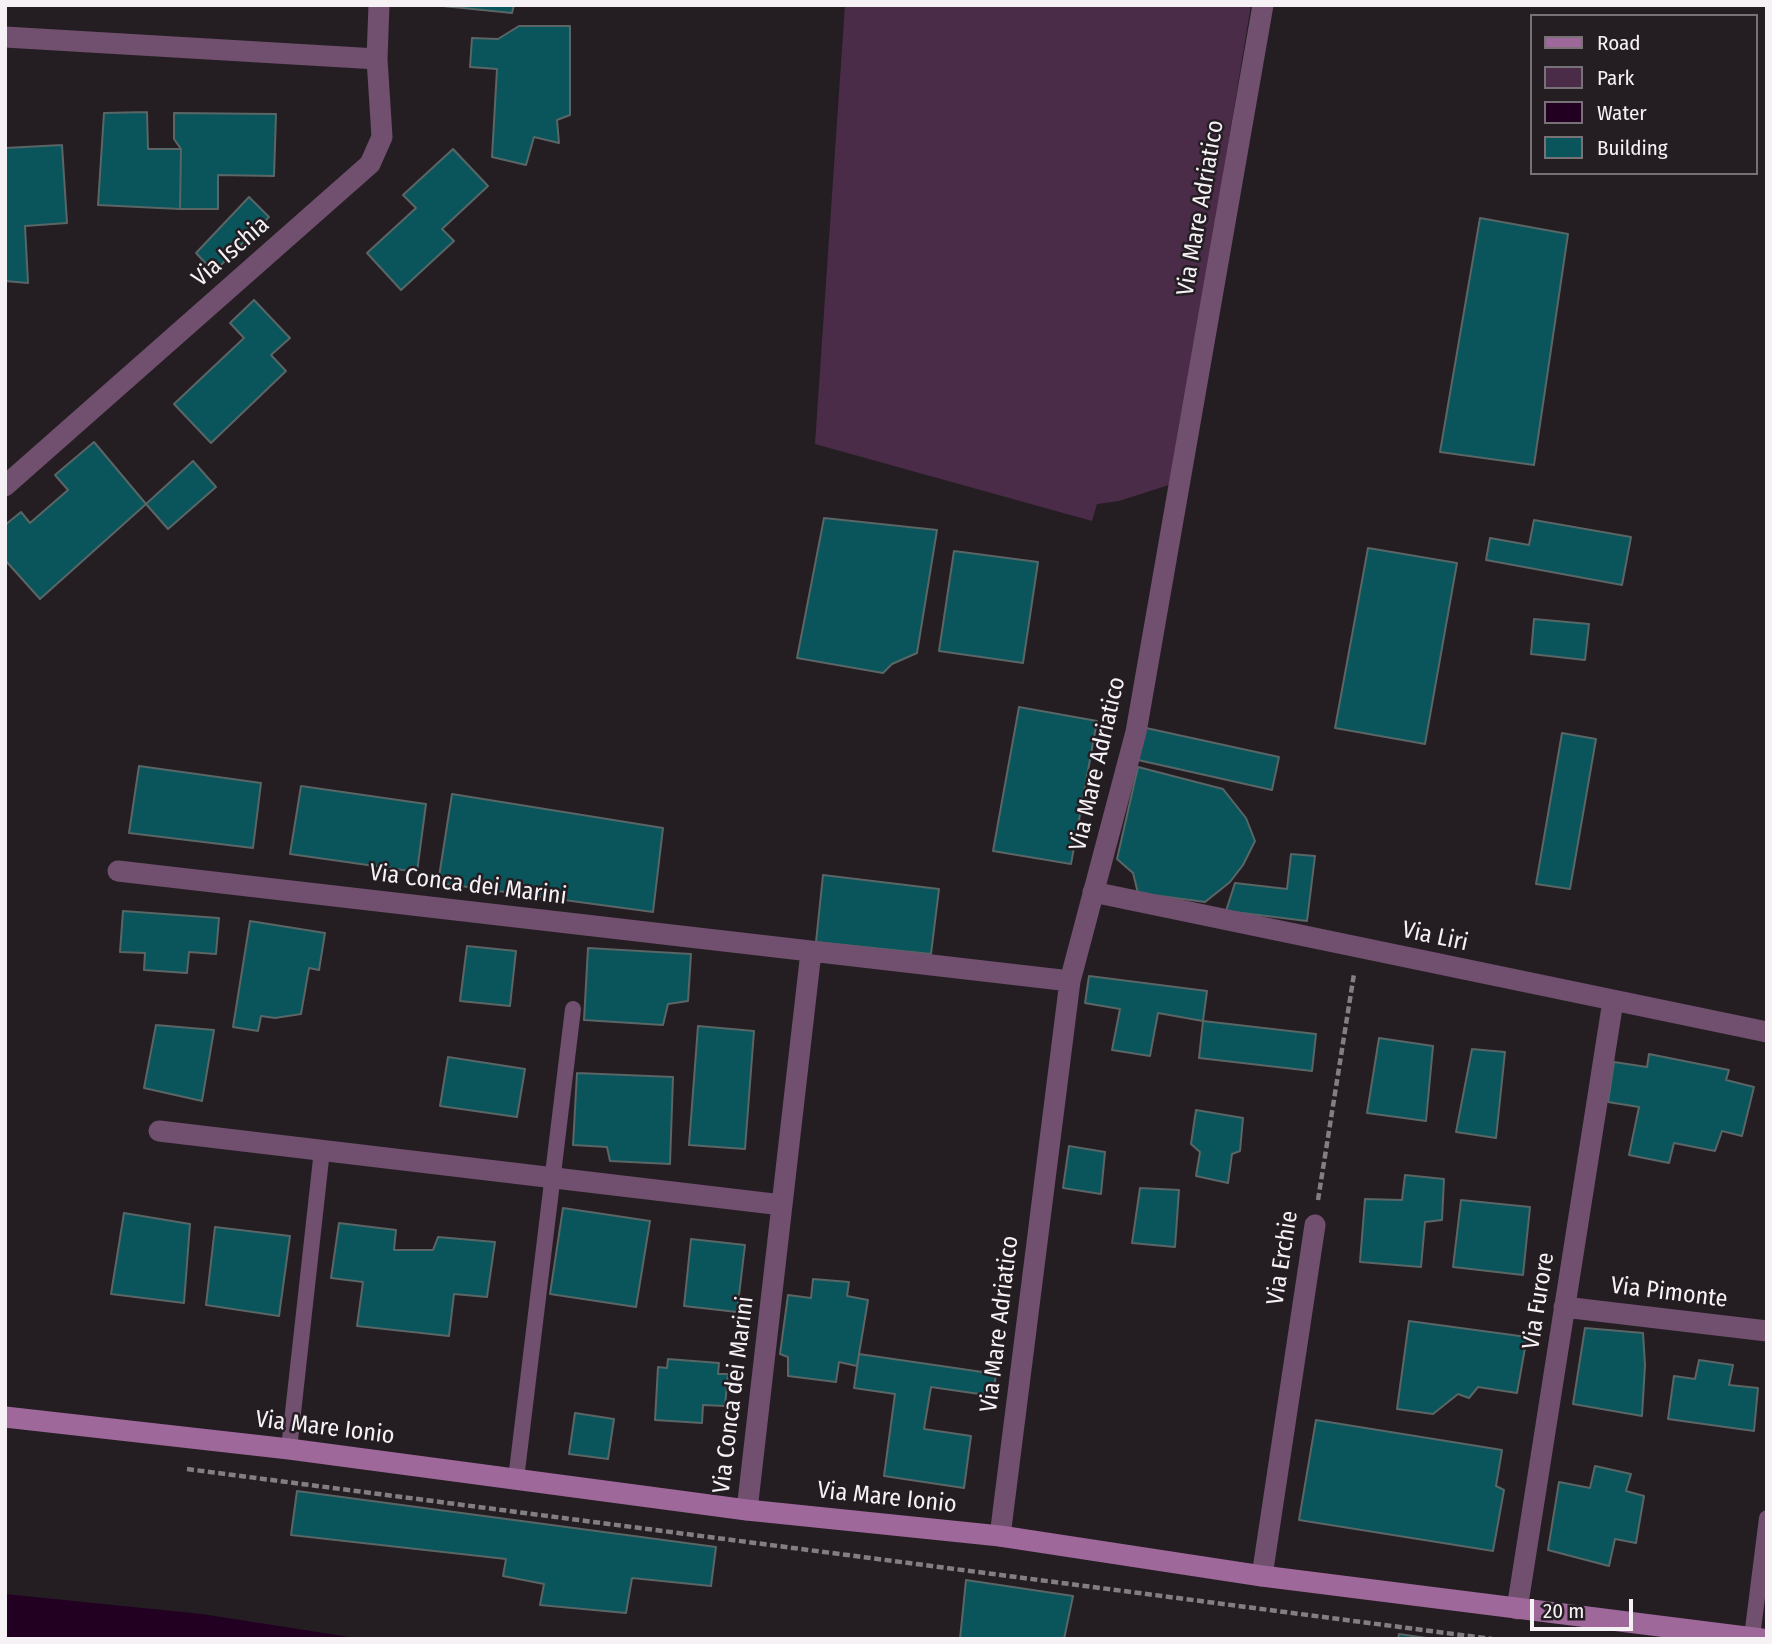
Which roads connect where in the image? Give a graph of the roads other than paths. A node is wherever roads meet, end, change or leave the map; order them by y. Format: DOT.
graph roads {
  1 [pos="379,5"];
  2 [pos="1263,5"];
  3 [pos="5,37"];
  4 [pos="377,59"];
  5 [pos="5,486"];
  6 [pos="118,871"];
  7 [pos="1093,892"];
  8 [pos="811,952"];
  9 [pos="1070,981"];
  10 [pos="1613,1001"];
  11 [pos="573,1009"];
  12 [pos="1767,1032"];
  13 [pos="159,1131"];
  14 [pos="322,1150"];
  15 [pos="552,1178"];
  16 [pos="782,1205"];
  17 [pos="1315,1225"];
  18 [pos="1564,1307"];
  19 [pos="1767,1331"];
  20 [pos="5,1417"];
  21 [pos="289,1449"];
  22 [pos="516,1479"];
  23 [pos="747,1510"];
  24 [pos="1767,1518"];
  25 [pos="1000,1536"];
  26 [pos="1262,1576"];
  27 [pos="1517,1609"];
  28 [pos="1757,1638"];
  1 -- 4 [label="street, Via Ischia"];
  2 -- 7 [label="street, Via Mare Adriatico"];
  3 -- 4 [label="street"];
  4 -- 5 [label="street, Via Ischia"];
  6 -- 8 [label="street, Via Conca dei Marini"];
  7 -- 9 [label="street, Via Mare Adriatico"];
  7 -- 10 [label="street, Via Liri"];
  8 -- 9 [label="street, Via Conca dei Marini"];
  8 -- 16 [label="street, Via Conca dei Marini"];
  9 -- 25 [label="street, Via Mare Adriatico"];
  10 -- 12 [label="street, Via Liri"];
  10 -- 18 [label="street, Via Furore"];
  11 -- 15 [label="lane"];
  13 -- 14 [label="street"];
  14 -- 15 [label="street"];
  14 -- 21 [label="lane"];
  15 -- 16 [label="street"];
  15 -- 22 [label="lane"];
  16 -- 23 [label="street, Via Conca dei Marini"];
  17 -- 26 [label="street, Via Erchie"];
  18 -- 19 [label="street, Via Pimonte"];
  18 -- 27 [label="street, Via Furore"];
  20 -- 21 [label="main road, Via Mare Ionio"];
  21 -- 22 [label="main road, Via Mare Ionio"];
  22 -- 23 [label="main road, Via Mare Ionio"];
  23 -- 25 [label="main road, Via Mare Ionio"];
  24 -- 28 [label="lane"];
  25 -- 26 [label="main road, Via Mare Ionio"];
  26 -- 27 [label="main road, Via Mare Ionio"];
  27 -- 28 [label="main road, Via Mare Ionio"];
}
